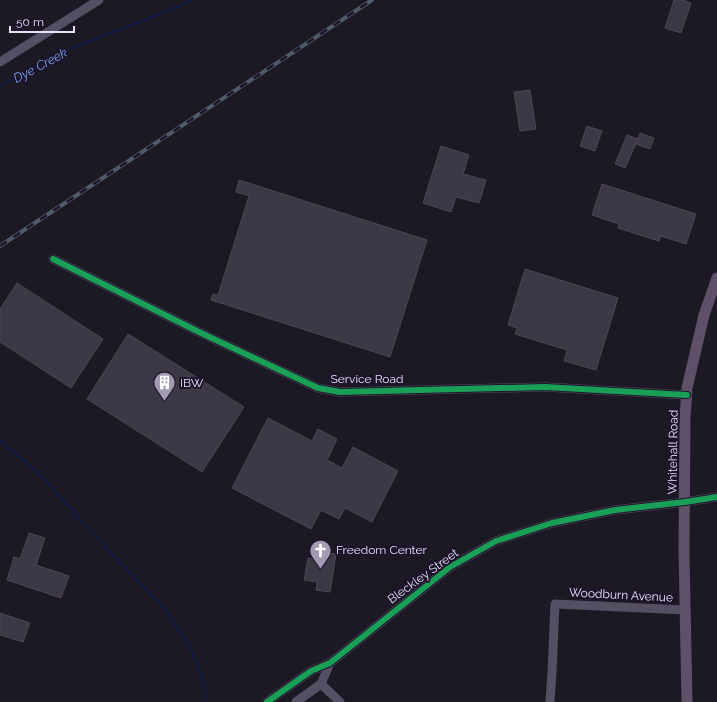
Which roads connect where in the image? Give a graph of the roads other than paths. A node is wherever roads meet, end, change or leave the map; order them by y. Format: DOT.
graph roads {
  1 [pos="99,0"];
  2 [pos="0,62"];
  3 [pos="53,259"];
  4 [pos="717,278"];
  5 [pos="687,395"];
  6 [pos="717,497"];
  7 [pos="685,502"];
  8 [pos="686,610"];
  9 [pos="330,663"];
  10 [pos="321,684"];
  11 [pos="267,702"];
  12 [pos="296,702"];
  13 [pos="340,702"];
  14 [pos="550,702"];
  15 [pos="687,702"];
  1 -- 2 [label="street"];
  3 -- 5 [label="street, Service Road"];
  4 -- 5 [label="main road, Whitehall Road"];
  5 -- 7 [label="main road, Whitehall Road"];
  6 -- 7 [label="street, Bleckley Street"];
  7 -- 8 [label="main road, Whitehall Road"];
  7 -- 9 [label="street, Bleckley Street"];
  8 -- 14 [label="street, Woodburn Avenue"];
  8 -- 15 [label="main road, Whitehall Road"];
  9 -- 10 [label="street, Bleckley Street"];
  9 -- 11 [label="street, Bleckley Street"];
  10 -- 12 [label="street"];
  10 -- 13 [label="street"];
}
